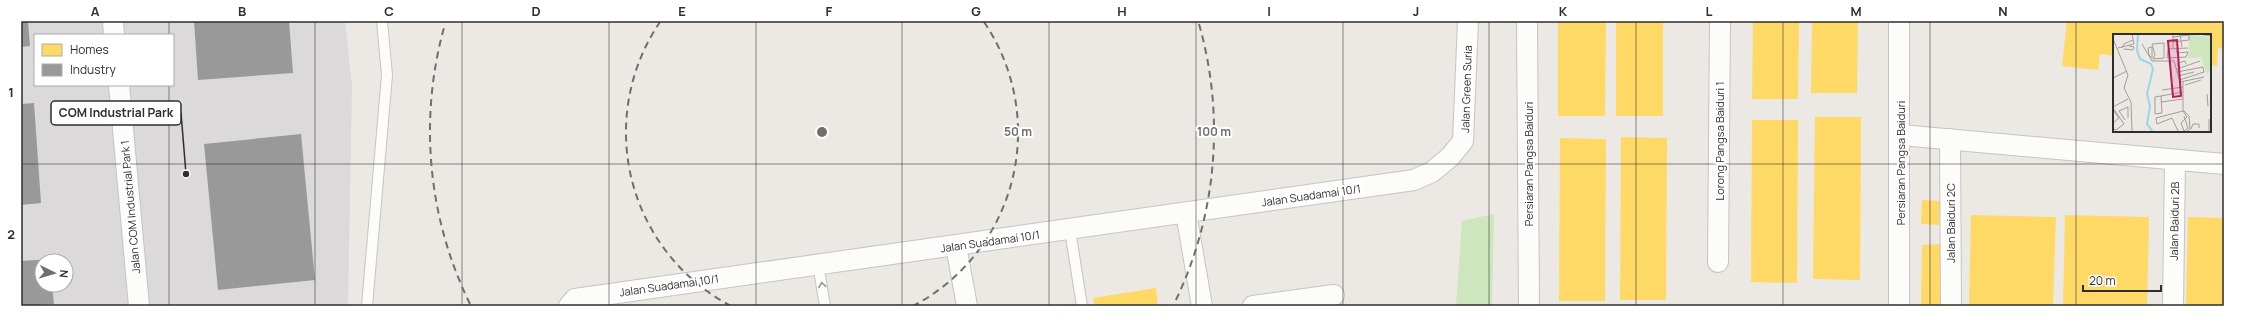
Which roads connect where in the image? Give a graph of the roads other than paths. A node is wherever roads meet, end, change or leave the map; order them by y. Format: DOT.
graph roads {
  1 [pos="113,21"];
  2 [pos="382,21"];
  3 [pos="1468,21"];
  4 [pos="1528,21"];
  5 [pos="1720,21"];
  6 [pos="1900,21"];
  7 [pos="114,34"];
  8 [pos="119,86"];
  9 [pos="1901,135"];
  10 [pos="1950,139"];
  11 [pos="2175,160"];
  12 [pos="2224,164"];
  13 [pos="1414,180"];
  14 [pos="1186,213"];
  15 [pos="1070,230"];
  16 [pos="956,246"];
  17 [pos="1718,262"];
  18 [pos="818,264"];
  19 [pos="647,297"];
  20 [pos="1337,301"];
  21 [pos="139,306"];
  22 [pos="367,306"];
  23 [pos="569,306"];
  24 [pos="825,306"];
  25 [pos="967,306"];
  26 [pos="1082,306"];
  27 [pos="1202,306"];
  28 [pos="1253,306"];
  29 [pos="1529,306"];
  30 [pos="1899,306"];
  31 [pos="1951,306"];
  32 [pos="2173,306"];
  1 -- 7 [label="street"];
  2 -- 22 [label="lane"];
  3 -- 13 [label="street, Jalan Green Suria"];
  4 -- 29 [label="street, Persiaran Pangsa Baiduri"];
  5 -- 17 [label="street, Lorong Pangsa Baiduri 1"];
  6 -- 9 [label="street, Persiaran Pangsa Baiduri"];
  8 -- 21 [label="street, Jalan COM Industrial Park 1"];
  9 -- 10 [label="street"];
  9 -- 30 [label="street, Persiaran Pangsa Baiduri"];
  10 -- 11 [label="street"];
  10 -- 31 [label="street, Jalan Baiduri 2C"];
  11 -- 12 [label="street"];
  11 -- 32 [label="street, Jalan Baiduri 2B"];
  13 -- 14 [label="street, Jalan Suadamai 10/1"];
  14 -- 15 [label="street, Jalan Suadamai 10/1"];
  14 -- 27 [label="street"];
  15 -- 16 [label="street, Jalan Suadamai 10/1"];
  15 -- 26 [label="lane"];
  16 -- 18 [label="street, Jalan Suadamai 10/1"];
  16 -- 25 [label="street"];
  18 -- 19 [label="street, Jalan Suadamai 10/1"];
  24 -- 18 [label="lane, one-way"];
  19 -- 23 [label="street, Jalan Suadamai 10/1"];
  20 -- 28 [label="street"];
}
